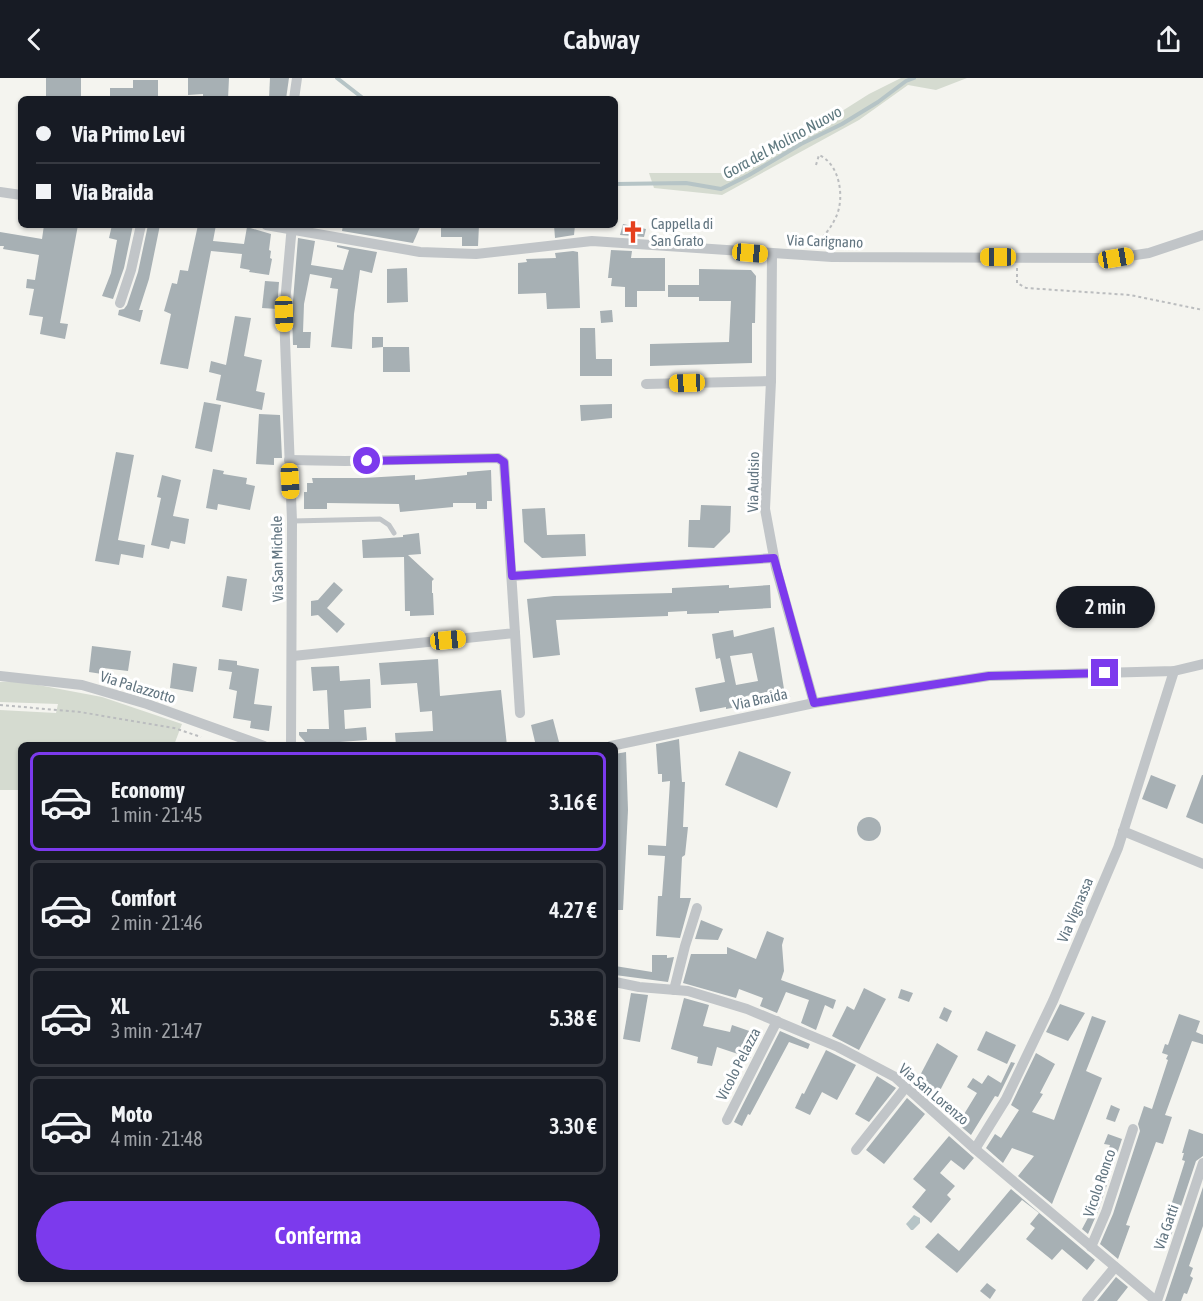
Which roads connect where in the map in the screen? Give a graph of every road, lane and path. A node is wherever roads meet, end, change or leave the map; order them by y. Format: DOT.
graph roads {
  1 [pos="297,78"];
  2 [pos="294,96"];
  3 [pos="816,165"];
  4 [pos="0,192"];
  5 [pos="18,195"];
  6 [pos="140,228"];
  7 [pos="292,228"];
  8 [pos="297,228"];
  9 [pos="1203,235"];
  10 [pos="772,255"];
  11 [pos="803,256"];
  12 [pos="1021,257"];
  13 [pos="120,303"];
  14 [pos="1203,310"];
  15 [pos="771,381"];
  16 [pos="646,384"];
  17 [pos="289,460"];
  18 [pos="292,521"];
  19 [pos="394,533"];
  20 [pos="774,558"];
  21 [pos="512,576"];
  22 [pos="515,633"];
  23 [pos="292,656"];
  24 [pos="1203,664"];
  25 [pos="1174,671"];
  26 [pos="0,676"];
  27 [pos="814,703"];
  28 [pos="0,705"];
  29 [pos="520,713"];
  30 [pos="203,737"];
  31 [pos="253,742"];
  32 [pos="291,742"];
  33 [pos="618,745"];
  34 [pos="1123,831"];
  35 [pos="1203,864"];
  36 [pos="697,908"];
  37 [pos="618,983"];
  38 [pos="674,990"];
  39 [pos="777,1021"];
  40 [pos="906,1087"];
  41 [pos="727,1120"];
  42 [pos="1133,1129"];
  43 [pos="975,1149"];
  44 [pos="856,1150"];
  45 [pos="1203,1163"];
  46 [pos="1091,1247"];
  47 [pos="1115,1267"];
  48 [pos="1087,1301"];
  49 [pos="1156,1301"];
  1 -- 2 [label="street"];
  3 -- 11 [label="path"];
  4 -- 5 [label="street"];
  6 -- 13 [label="street"];
  7 -- 17 [label="street, Via San Michele"];
  8 -- 10 [label="street, Via Carignano"];
  9 -- 12 [label="street, Via Carignano"];
  10 -- 11 [label="street, Via Carignano"];
  10 -- 15 [label="street, Via Audisio"];
  11 -- 12 [label="street, Via Carignano"];
  12 -- 14 [label="path"];
  15 -- 16 [label="street"];
  15 -- 20 [label="street, Via Audisio"];
  17 -- 18 [label="street, Via San Michele"];
  17 -- 21 [label="street"];
  18 -- 19 [label="lane"];
  18 -- 23 [label="street, Via San Michele"];
  20 -- 21 [label="street"];
  20 -- 27 [label="street, Via Audisio"];
  21 -- 22 [label="street"];
  22 -- 23 [label="street"];
  22 -- 29 [label="street"];
  23 -- 32 [label="street, Via San Michele"];
  24 -- 25 [label="street, Via Braida"];
  25 -- 27 [label="street, Via Braida"];
  25 -- 34 [label="street, Via Vignassa"];
  26 -- 31 [label="street, Via Palazzotto"];
  27 -- 33 [label="street, Via Braida"];
  28 -- 30 [label="path"];
  34 -- 35 [label="street"];
  34 -- 43 [label="street, Via Vignassa"];
  36 -- 38 [label="street"];
  37 -- 38 [label="street, Via San Lorenzo"];
  38 -- 39 [label="street, Via San Lorenzo"];
  39 -- 40 [label="street, Via San Lorenzo"];
  39 -- 41 [label="street, Vicolo Pelazza"];
  40 -- 43 [label="street, Via San Lorenzo"];
  40 -- 44 [label="street"];
  42 -- 46 [label="street, Vicolo Ronco"];
  43 -- 46 [label="street, Via San Lorenzo"];
  45 -- 49 [label="street, Via Gatti"];
  46 -- 47 [label="street, Via San Lorenzo"];
  47 -- 48 [label="street"];
  47 -- 49 [label="street, Via San Lorenzo"];
}
